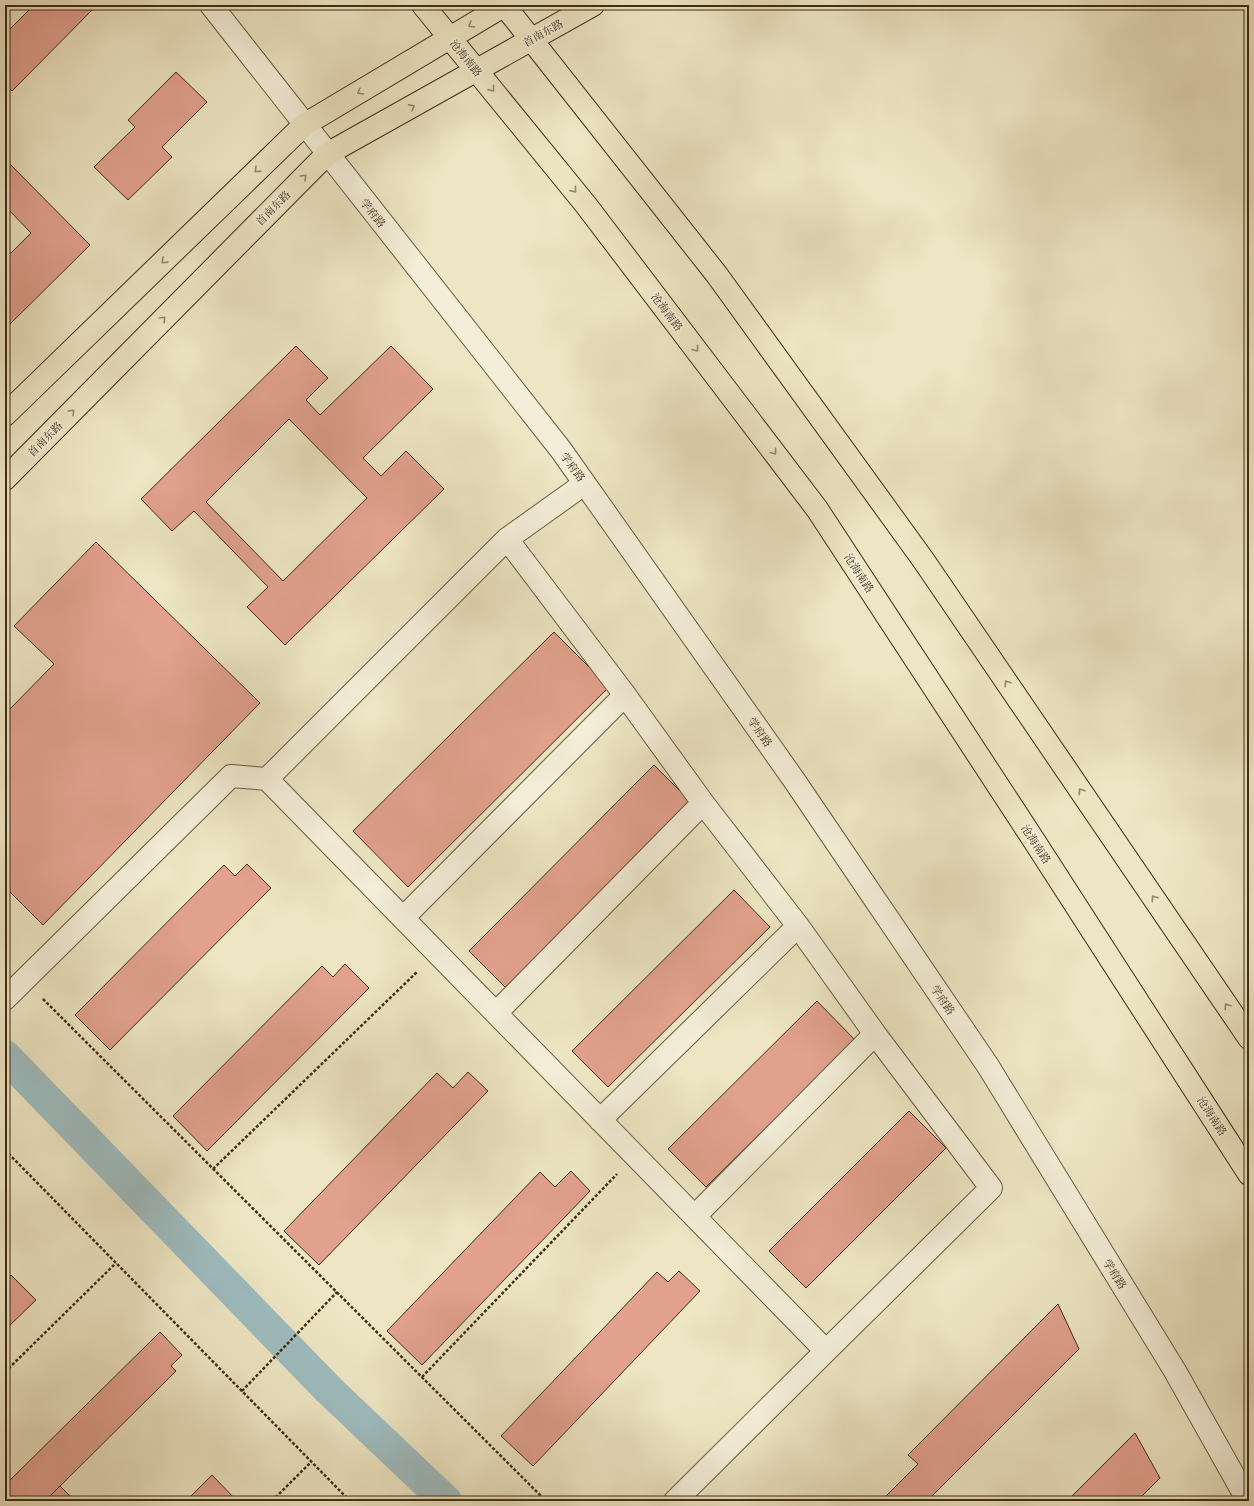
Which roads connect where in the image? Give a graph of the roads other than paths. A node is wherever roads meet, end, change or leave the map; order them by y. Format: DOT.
graph roads {
  1 [pos="210,5"];
  2 [pos="423,5"];
  3 [pos="504,5"];
  4 [pos="593,5"];
  5 [pos="450,38"];
  6 [pos="531,40"];
  7 [pos="476,71"];
  8 [pos="304,125"];
  9 [pos="327,154"];
  10 [pos="5,415"];
  11 [pos="5,479"];
  12 [pos="584,484"];
  13 [pos="507,539"];
  14 [pos="625,695"];
  15 [pos="267,779"];
  16 [pos="703,803"];
  17 [pos="403,918"];
  18 [pos="798,926"];
  19 [pos="5,999"];
  20 [pos="496,1013"];
  21 [pos="875,1034"];
  22 [pos="1249,1038"];
  23 [pos="600,1120"];
  24 [pos="1249,1174"];
  25 [pos="695,1216"];
  26 [pos="826,1351"];
  27 [pos="675,1501"];
  28 [pos="1248,1501"];
  1 -- 8 [label="street, 学府路"];
  2 -- 5 [label="main road, 沧海南路"];
  3 -- 5 [label="main road, one-way"];
  3 -- 6 [label="main road"];
  4 -- 6 [label="main road, 首南东路"];
  5 -- 7 [label="main road, 沧海南路"];
  5 -- 8 [label="main road, one-way"];
  6 -- 7 [label="main road, 首南东路"];
  22 -- 6 [label="main road, one-way"];
  9 -- 7 [label="main road, 首南东路, one-way"];
  7 -- 24 [label="main road, 沧海南路, one-way"];
  8 -- 9 [label="street, 学府路"];
  8 -- 10 [label="main road, one-way"];
  11 -- 9 [label="main road, 首南东路, one-way"];
  9 -- 12 [label="street, 学府路"];
  12 -- 13 [label="street"];
  12 -- 28 [label="street, 学府路"];
  13 -- 14 [label="street"];
  13 -- 15 [label="street"];
  14 -- 16 [label="street"];
  14 -- 17 [label="street"];
  15 -- 17 [label="street"];
  15 -- 19 [label="street"];
  16 -- 18 [label="street"];
  16 -- 20 [label="street"];
  17 -- 20 [label="street"];
  18 -- 21 [label="street"];
  18 -- 23 [label="street"];
  20 -- 23 [label="street"];
  21 -- 25 [label="street"];
  21 -- 26 [label="street"];
  23 -- 25 [label="street"];
  25 -- 26 [label="street"];
  26 -- 27 [label="street"];
}
